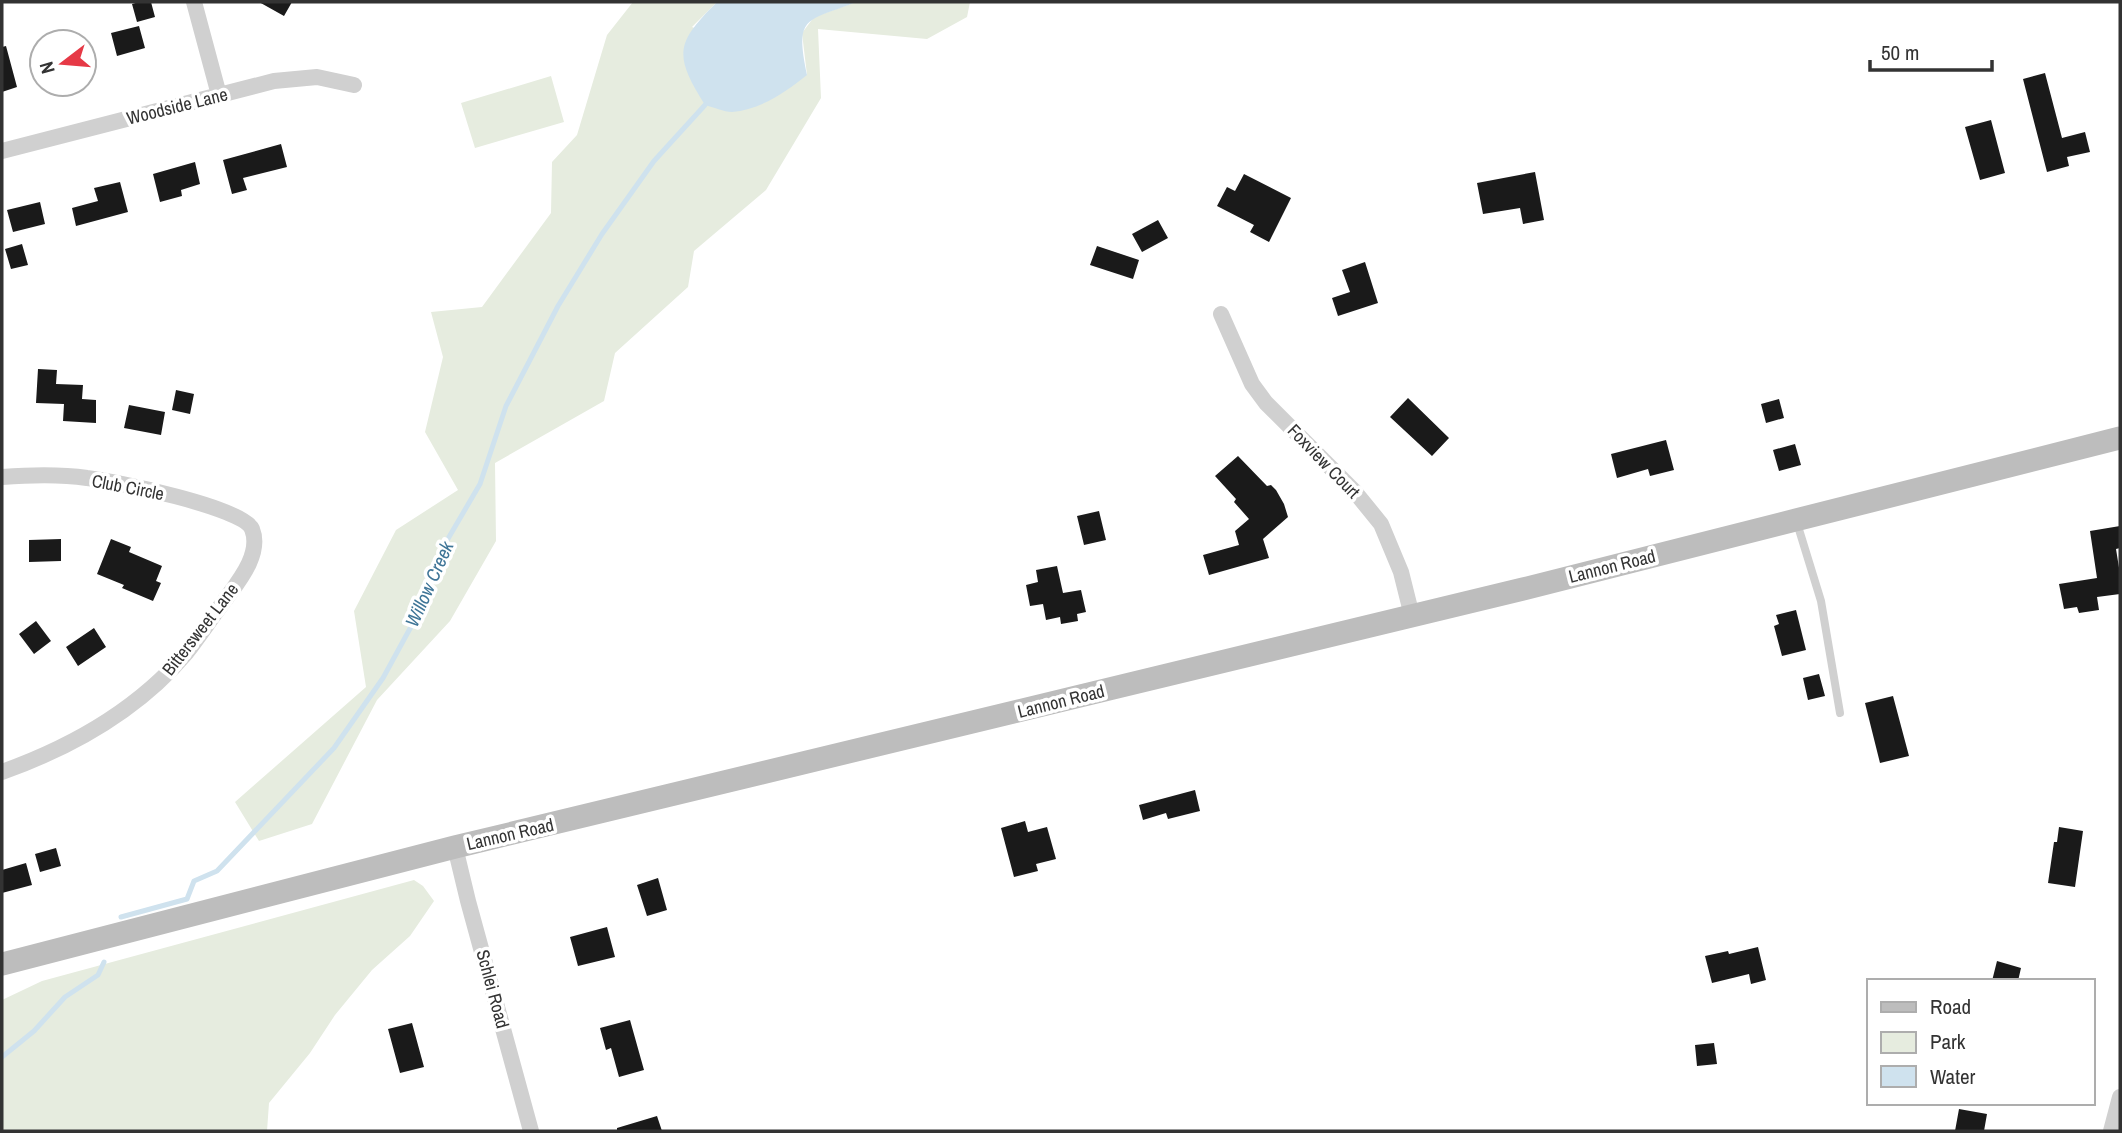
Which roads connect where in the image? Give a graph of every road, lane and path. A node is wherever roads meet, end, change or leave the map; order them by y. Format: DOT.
graph roads {
  1 [pos="194,2"];
  2 [pos="354,85"];
  3 [pos="219,95"];
  4 [pos="2,151"];
  5 [pos="1221,314"];
  6 [pos="2120,438"];
  7 [pos="2,477"];
  8 [pos="1796,520"];
  9 [pos="249,524"];
  10 [pos="1412,616"];
  11 [pos="1840,713"];
  12 [pos="2,772"];
  13 [pos="455,846"];
  14 [pos="2,964"];
  15 [pos="2120,1097"];
  16 [pos="531,1131"];
  17 [pos="2111,1131"];
  1 -- 3 [label="street"];
  2 -- 3 [label="street, Woodside Lane"];
  3 -- 4 [label="street, Woodside Lane"];
  5 -- 10 [label="street, Foxview Court"];
  6 -- 8 [label="main road, Lannon Road"];
  7 -- 9 [label="street, Club Circle"];
  8 -- 10 [label="main road, Lannon Road"];
  8 -- 11 [label="lane"];
  9 -- 12 [label="street, Bittersweet Lane"];
  10 -- 13 [label="main road, Lannon Road"];
  13 -- 14 [label="main road, Lannon Road"];
  13 -- 16 [label="street, Schlei Road"];
  15 -- 17 [label="street"];
}
